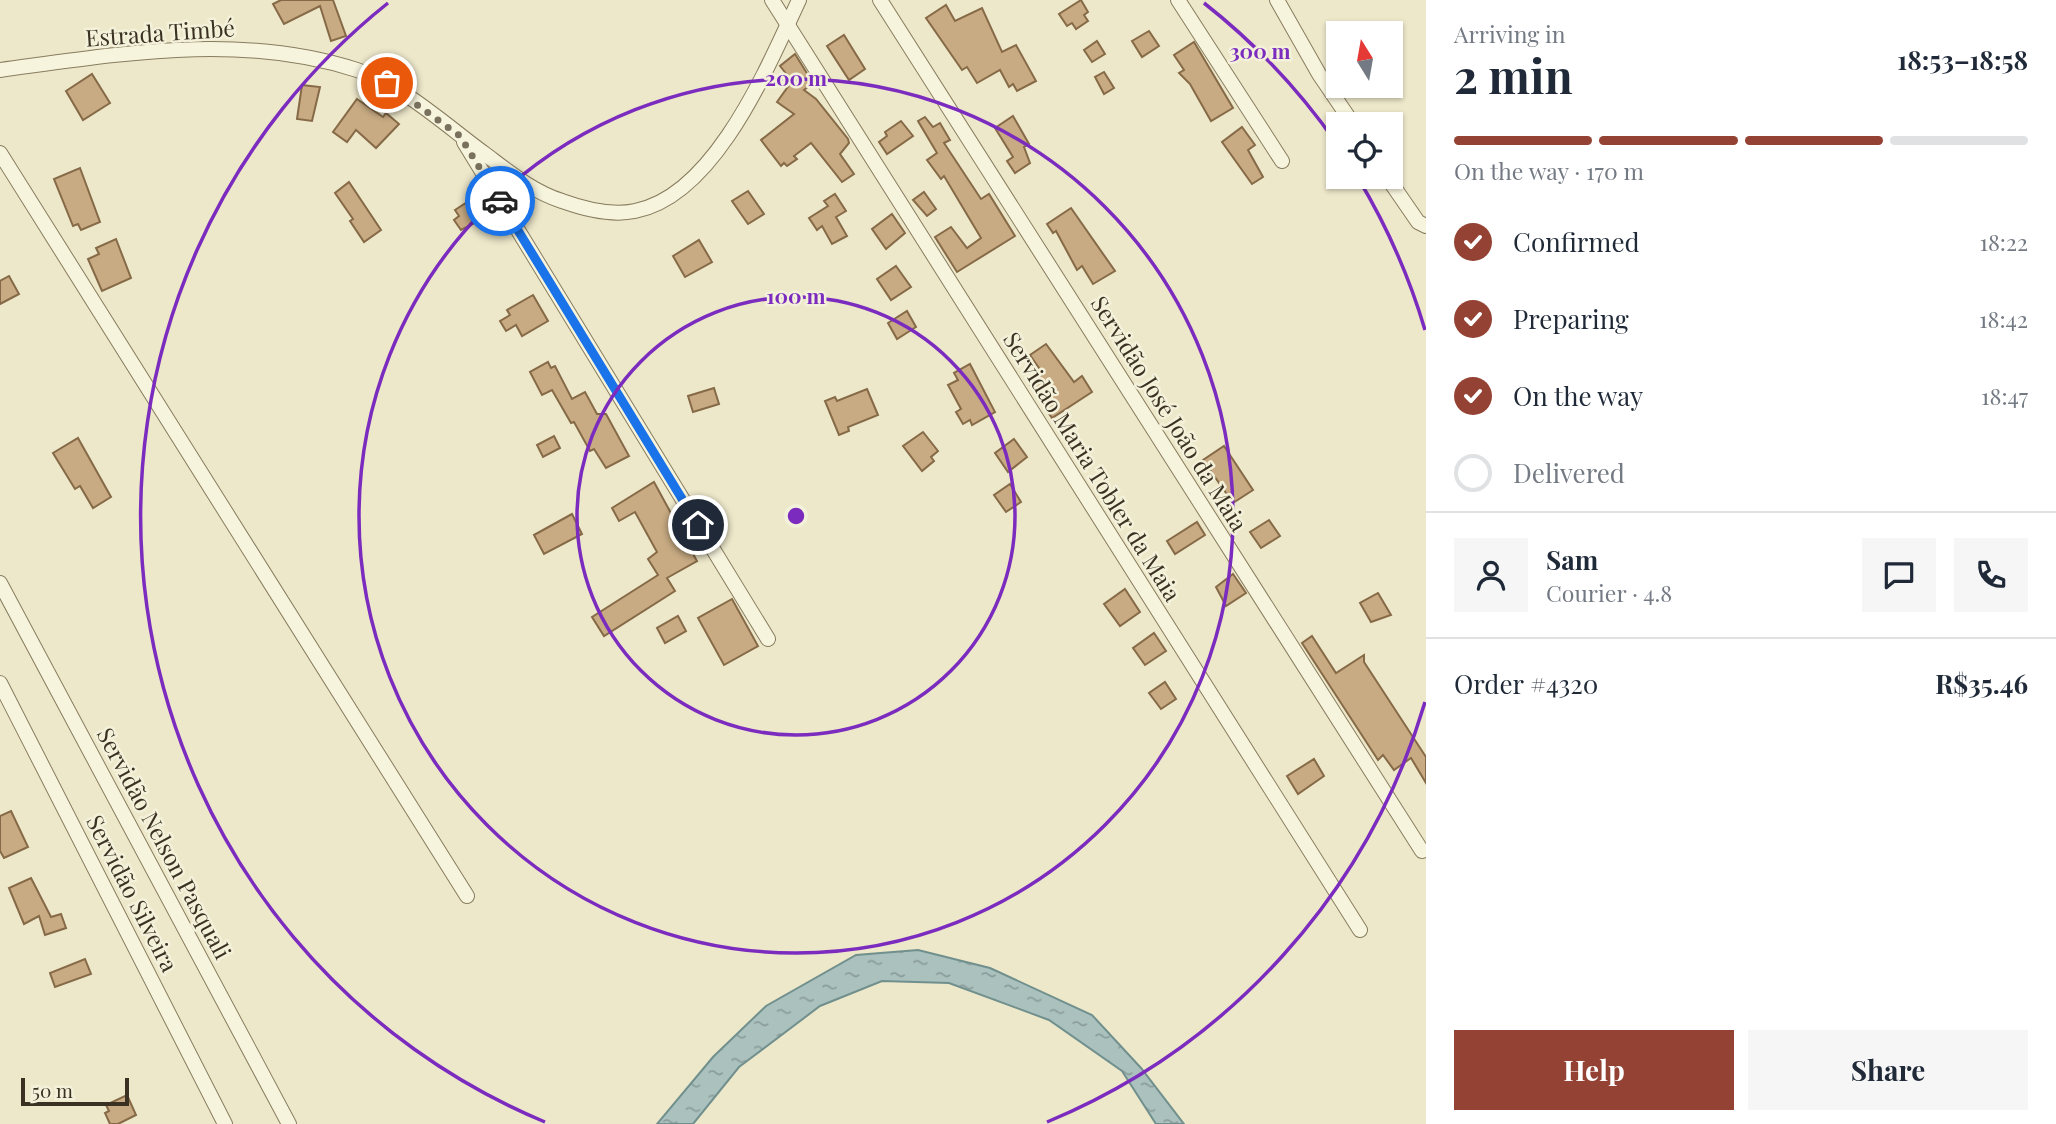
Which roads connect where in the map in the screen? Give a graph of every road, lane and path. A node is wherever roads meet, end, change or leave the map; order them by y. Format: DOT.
graph roads {
  1 [pos="772,0"];
  2 [pos="799,0"];
  3 [pos="880,0"];
  4 [pos="1178,0"];
  5 [pos="1277,0"];
  6 [pos="786,26"];
  7 [pos="0,70"];
  8 [pos="1345,112"];
  9 [pos="460,136"];
  10 [pos="0,153"];
  11 [pos="1282,161"];
  12 [pos="1395,189"];
  13 [pos="1426,226"];
  14 [pos="0,583"];
  15 [pos="768,639"];
  16 [pos="0,683"];
  17 [pos="1422,851"];
  18 [pos="467,896"];
  19 [pos="1360,930"];
  20 [pos="225,1124"];
  21 [pos="289,1124"];
  1 -- 6 [label="street, Servidão Maria Tobler da Maia"];
  2 -- 6 [label="street, Estrada Timbé"];
  3 -- 17 [label="street, Servidão José João da Maia"];
  4 -- 11 [label="street"];
  5 -- 8 [label="street"];
  6 -- 9 [label="street, Estrada Timbé"];
  6 -- 19 [label="street, Servidão Maria Tobler da Maia"];
  7 -- 9 [label="street, Estrada Timbé"];
  9 -- 15 [label="street"];
  10 -- 18 [label="street"];
  12 -- 13 [label="street"];
  14 -- 21 [label="street, Servidão Nelson Pasquali"];
  16 -- 20 [label="street, Servidão Silveira"];
}
